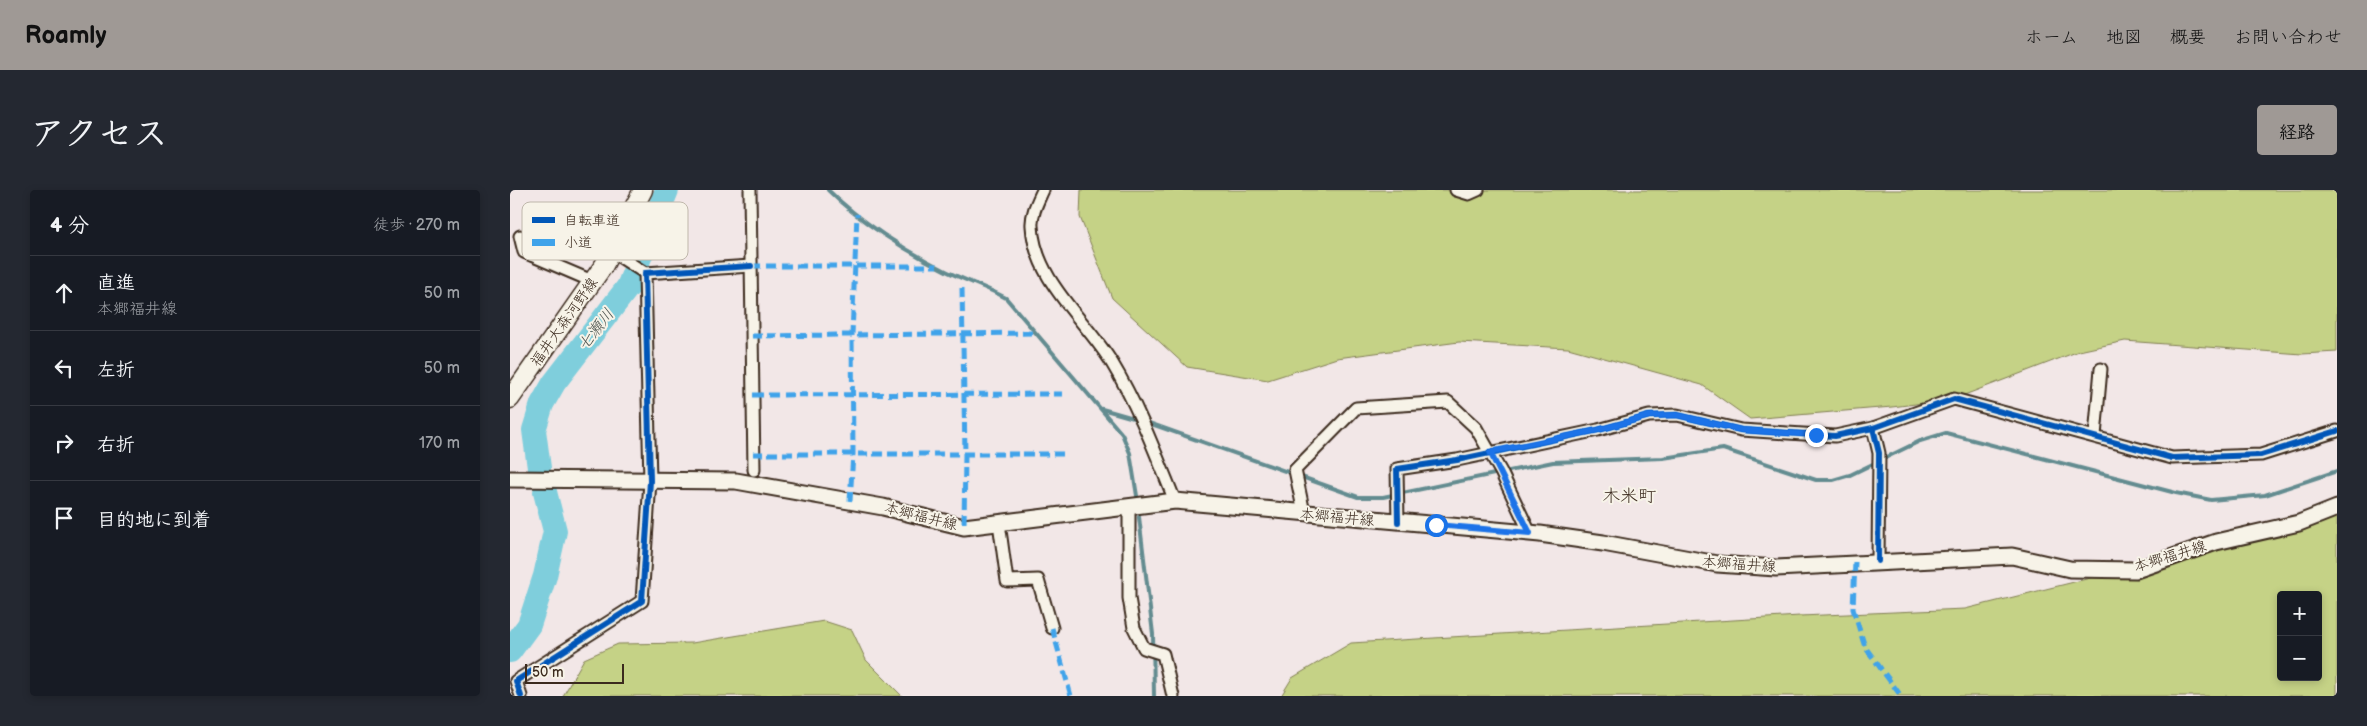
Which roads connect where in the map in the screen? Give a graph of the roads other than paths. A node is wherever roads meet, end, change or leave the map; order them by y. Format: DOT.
graph roads {
  1 [pos="643,190"];
  2 [pos="750,190"];
  3 [pos="1043,190"];
  4 [pos="1456,190"];
  5 [pos="1478,190"];
  6 [pos="637,202"];
  7 [pos="520,236"];
  8 [pos="522,244"];
  9 [pos="543,260"];
  10 [pos="606,260"];
  11 [pos="626,260"];
  12 [pos="751,266"];
  13 [pos="645,273"];
  14 [pos="592,281"];
  15 [pos="2101,369"];
  16 [pos="512,394"];
  17 [pos="1873,428"];
  18 [pos="2337,431"];
  19 [pos="2095,436"];
  20 [pos="1490,452"];
  21 [pos="754,470"];
  22 [pos="510,479"];
  23 [pos="650,481"];
  24 [pos="1175,501"];
  25 [pos="1129,506"];
  26 [pos="2337,508"];
  27 [pos="1304,513"];
  28 [pos="1398,522"];
  29 [pos="999,523"];
  30 [pos="1530,533"];
  31 [pos="1878,562"];
  32 [pos="1052,628"];
  33 [pos="521,696"];
  34 [pos="1173,696"];
  1 -- 6 [label="main road, 福井大森河野線"];
  2 -- 12 [label="street"];
  3 -- 24 [label="street"];
  4 -- 5 [label="street"];
  7 -- 8 [label="street"];
  9 -- 14 [label="street"];
  10 -- 14 [label="main road, 福井大森河野線"];
  11 -- 13 [label="street"];
  12 -- 13 [label="street"];
  12 -- 21 [label="street"];
  13 -- 23 [label="street"];
  14 -- 16 [label="main road, 福井大森河野線"];
  15 -- 19 [label="street"];
  17 -- 19 [label="street"];
  17 -- 20 [label="street"];
  17 -- 31 [label="street"];
  18 -- 19 [label="street"];
  20 -- 27 [label="street"];
  20 -- 28 [label="street"];
  20 -- 30 [label="street"];
  22 -- 23 [label="main road, 本郷福井線"];
  23 -- 29 [label="main road, 本郷福井線"];
  23 -- 33 [label="street"];
  24 -- 25 [label="main road, 本郷福井線"];
  24 -- 27 [label="main road, 本郷福井線"];
  25 -- 29 [label="main road, 本郷福井線"];
  25 -- 34 [label="street"];
  26 -- 31 [label="main road, 本郷福井線"];
  27 -- 28 [label="main road, 本郷福井線"];
  28 -- 30 [label="main road, 本郷福井線"];
  29 -- 32 [label="street"];
  30 -- 31 [label="main road, 本郷福井線"];
}
